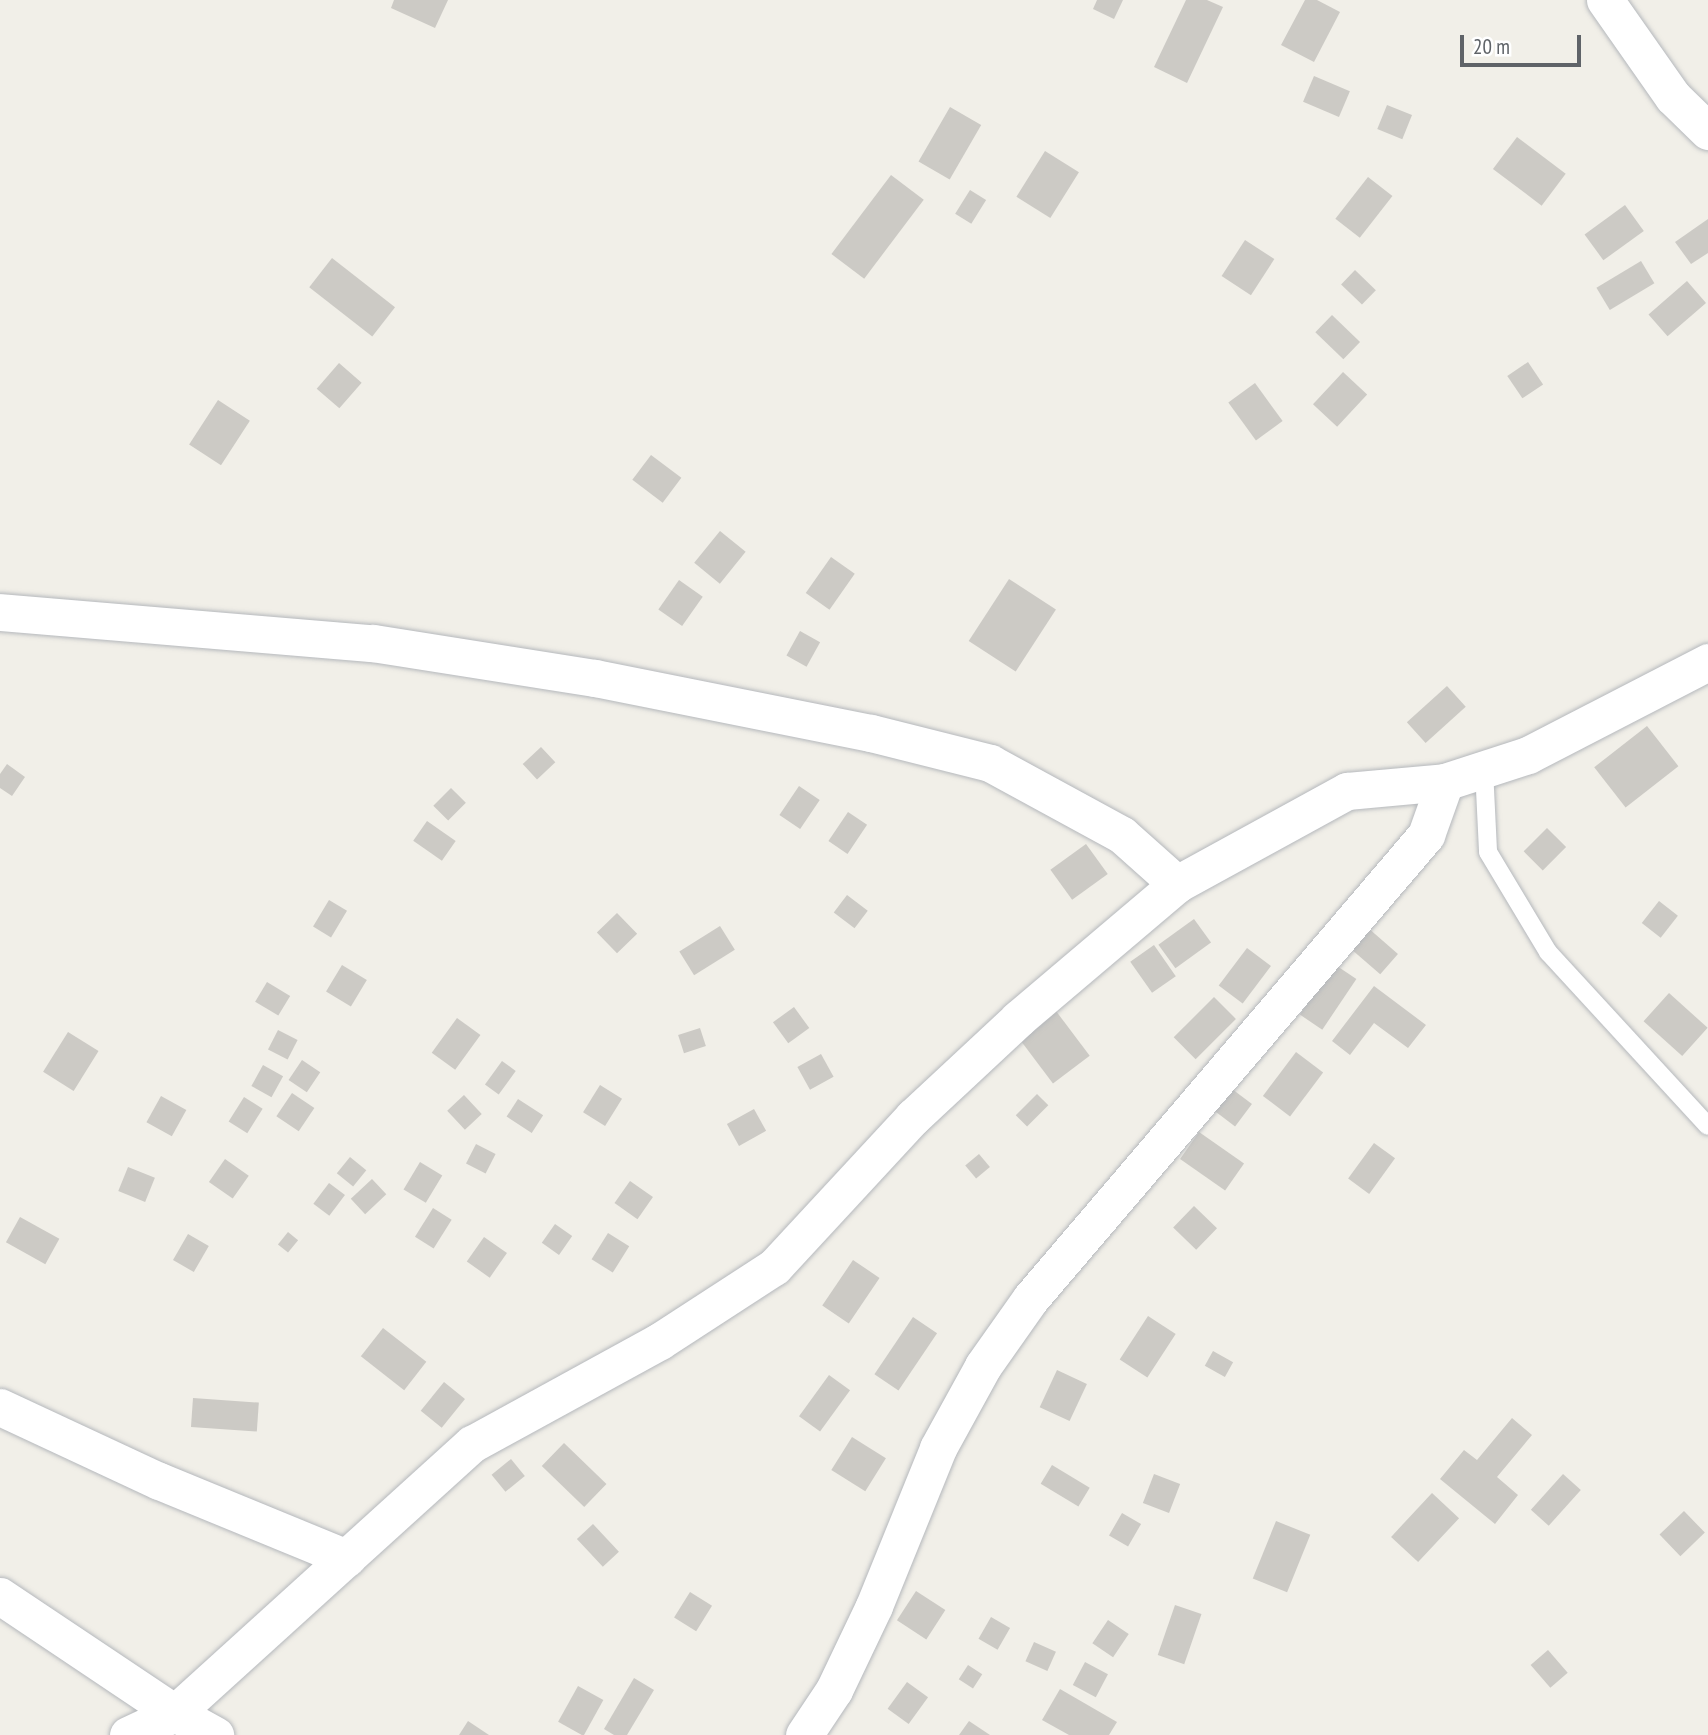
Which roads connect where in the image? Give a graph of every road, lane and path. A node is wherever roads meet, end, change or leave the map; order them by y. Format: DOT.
graph roads {
  1 [pos="1605,0"];
  2 [pos="1708,131"];
  3 [pos="0,612"];
  4 [pos="1708,662"];
  5 [pos="1484,769"];
  6 [pos="1445,782"];
  7 [pos="1177,884"];
  8 [pos="1708,1126"];
  9 [pos="0,1407"];
  10 [pos="347,1558"];
  11 [pos="0,1596"];
  12 [pos="175,1713"];
  13 [pos="128,1735"];
  14 [pos="215,1735"];
  15 [pos="804,1735"];
  1 -- 2 [label="street"];
  3 -- 7 [label="street"];
  4 -- 5 [label="street"];
  5 -- 6 [label="street"];
  5 -- 8 [label="lane"];
  6 -- 7 [label="street"];
  6 -- 15 [label="street"];
  7 -- 10 [label="street"];
  9 -- 10 [label="street"];
  10 -- 12 [label="street"];
  11 -- 12 [label="street"];
  12 -- 13 [label="street"];
  12 -- 14 [label="street"];
}
